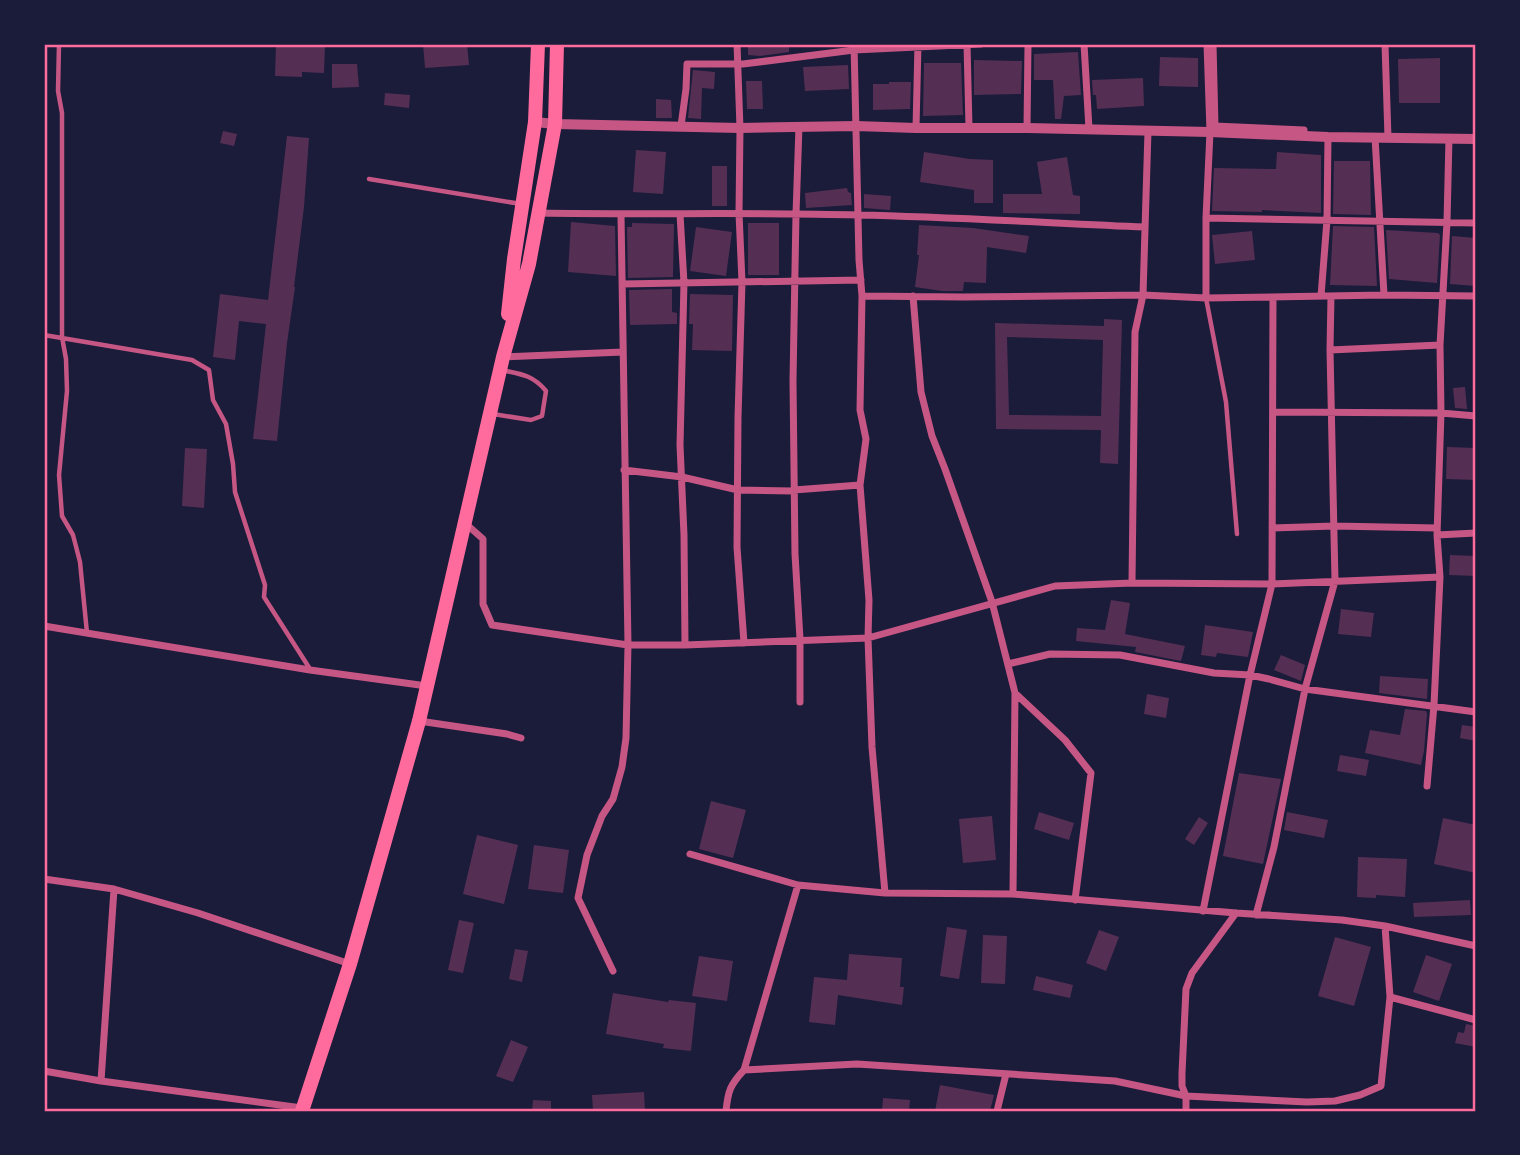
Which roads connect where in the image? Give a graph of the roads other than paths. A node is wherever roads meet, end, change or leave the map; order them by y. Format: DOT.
graph roads {
  1 [pos="59,44"];
  2 [pos="538,44"];
  3 [pos="557,44"];
  4 [pos="737,44"];
  5 [pos="967,44"];
  6 [pos="981,44"];
  7 [pos="1028,44"];
  8 [pos="1084,44"];
  9 [pos="1207,44"];
  10 [pos="1213,44"];
  11 [pos="1385,44"];
  12 [pos="918,45"];
  13 [pos="854,47"];
  14 [pos="738,63"];
  15 [pos="535,122"];
  16 [pos="555,124"];
  17 [pos="681,125"];
  18 [pos="799,126"];
  19 [pos="856,126"];
  20 [pos="969,127"];
  21 [pos="740,128"];
  22 [pos="916,128"];
  23 [pos="1027,128"];
  24 [pos="1089,129"];
  25 [pos="1304,130"];
  26 [pos="1148,131"];
  27 [pos="1210,132"];
  28 [pos="1328,137"];
  29 [pos="1375,137"];
  30 [pos="1388,138"];
  31 [pos="1449,138"];
  32 [pos="1476,139"];
  33 [pos="369,179"];
  34 [pos="522,204"];
  35 [pos="539,213"];
  36 [pos="739,213"];
  37 [pos="680,214"];
  38 [pos="796,214"];
  39 [pos="621,215"];
  40 [pos="858,215"];
  41 [pos="1206,218"];
  42 [pos="1327,220"];
  43 [pos="1380,221"];
  44 [pos="1447,222"];
  45 [pos="1476,223"];
  46 [pos="1145,227"];
  47 [pos="861,280"];
  48 [pos="794,281"];
  49 [pos="742,282"];
  50 [pos="684,283"];
  51 [pos="622,284"];
  52 [pos="1143,295"];
  53 [pos="1384,295"];
  54 [pos="1442,295"];
  55 [pos="862,296"];
  56 [pos="913,296"];
  57 [pos="1321,296"];
  58 [pos="1331,296"];
  59 [pos="1476,296"];
  60 [pos="1273,297"];
  61 [pos="1206,298"];
  62 [pos="44,335"];
  63 [pos="62,337"];
  64 [pos="1440,345"];
  65 [pos="1330,350"];
  66 [pos="623,352"];
  67 [pos="502,364"];
  68 [pos="1273,412"];
  69 [pos="1332,412"];
  70 [pos="491,413"];
  71 [pos="1441,414"];
  72 [pos="1476,416"];
  73 [pos="624,470"];
  74 [pos="682,477"];
  75 [pos="860,485"];
  76 [pos="738,490"];
  77 [pos="794,490"];
  78 [pos="465,523"];
  79 [pos="1334,526"];
  80 [pos="1272,528"];
  81 [pos="1437,531"];
  82 [pos="1476,533"];
  83 [pos="1237,534"];
  84 [pos="1440,577"];
  85 [pos="1335,581"];
  86 [pos="1132,583"];
  87 [pos="1272,584"];
  88 [pos="992,602"];
  89 [pos="44,626"];
  90 [pos="87,633"];
  91 [pos="868,638"];
  92 [pos="800,639"];
  93 [pos="744,643"];
  94 [pos="628,645"];
  95 [pos="685,645"];
  96 [pos="1009,664"];
  97 [pos="310,670"];
  98 [pos="1250,676"];
  99 [pos="428,686"];
  100 [pos="1305,689"];
  101 [pos="1016,693"];
  102 [pos="800,702"];
  103 [pos="1434,705"];
  104 [pos="1476,712"];
  105 [pos="419,721"];
  106 [pos="521,738"];
  107 [pos="1427,786"];
  108 [pos="690,853"];
  109 [pos="44,879"];
  110 [pos="798,885"];
  111 [pos="114,889"];
  112 [pos="885,892"];
  113 [pos="1013,894"];
  114 [pos="1075,900"];
  115 [pos="1203,911"];
  116 [pos="1236,913"];
  117 [pos="1256,915"];
  118 [pos="1385,926"];
  119 [pos="1476,946"];
  120 [pos="351,964"];
  121 [pos="613,971"];
  122 [pos="1390,997"];
  123 [pos="1476,1020"];
  124 [pos="744,1070"];
  125 [pos="44,1072"];
  126 [pos="1006,1074"];
  127 [pos="101,1081"];
  128 [pos="1186,1096"];
  129 [pos="303,1110"];
  130 [pos="726,1111"];
  131 [pos="997,1111"];
  132 [pos="1186,1111"];
  1 -- 63 [label="lane"];
  2 -- 15 [label="highway"];
  3 -- 16 [label="highway"];
  4 -- 14 [label="street"];
  5 -- 6 [label="street"];
  5 -- 12 [label="street"];
  5 -- 20 [label="street"];
  7 -- 23 [label="street"];
  8 -- 24 [label="street"];
  9 -- 27 [label="street"];
  10 -- 25 [label="street"];
  11 -- 30 [label="street"];
  12 -- 13 [label="street"];
  12 -- 22 [label="street"];
  13 -- 14 [label="street"];
  13 -- 19 [label="street"];
  14 -- 17 [label="street"];
  14 -- 21 [label="street"];
  15 -- 16 [label="street"];
  15 -- 34 [label="highway"];
  16 -- 17 [label="street"];
  16 -- 35 [label="highway"];
  17 -- 21 [label="street"];
  18 -- 19 [label="street"];
  18 -- 21 [label="street"];
  18 -- 38 [label="street"];
  19 -- 22 [label="street"];
  19 -- 40 [label="street"];
  20 -- 22 [label="street"];
  20 -- 23 [label="street"];
  21 -- 36 [label="street"];
  23 -- 24 [label="street"];
  24 -- 26 [label="street"];
  26 -- 27 [label="street"];
  26 -- 46 [label="street"];
  27 -- 28 [label="street"];
  27 -- 41 [label="street"];
  28 -- 29 [label="street"];
  28 -- 42 [label="street"];
  29 -- 30 [label="street"];
  29 -- 43 [label="street"];
  30 -- 31 [label="street"];
  31 -- 32 [label="street"];
  31 -- 44 [label="street"];
  33 -- 34 [label="lane"];
  34 -- 67 [label="highway"];
  35 -- 39 [label="street"];
  35 -- 67 [label="highway"];
  36 -- 37 [label="street"];
  36 -- 38 [label="street"];
  36 -- 49 [label="street"];
  37 -- 39 [label="street"];
  37 -- 50 [label="street"];
  38 -- 40 [label="street"];
  38 -- 48 [label="street"];
  39 -- 51 [label="street"];
  40 -- 46 [label="street"];
  40 -- 47 [label="street"];
  41 -- 42 [label="street"];
  41 -- 61 [label="street"];
  42 -- 43 [label="street"];
  42 -- 57 [label="street"];
  43 -- 44 [label="street"];
  43 -- 53 [label="street"];
  44 -- 45 [label="street"];
  44 -- 54 [label="street"];
  46 -- 52 [label="street"];
  47 -- 48 [label="street"];
  47 -- 55 [label="street"];
  48 -- 49 [label="street"];
  48 -- 77 [label="street"];
  49 -- 50 [label="street"];
  49 -- 76 [label="street"];
  50 -- 51 [label="street"];
  50 -- 74 [label="street"];
  51 -- 66 [label="street"];
  52 -- 56 [label="street"];
  52 -- 61 [label="street"];
  52 -- 86 [label="street"];
  53 -- 54 [label="street"];
  53 -- 58 [label="street"];
  54 -- 59 [label="street"];
  54 -- 64 [label="street"];
  55 -- 56 [label="street"];
  55 -- 75 [label="street"];
  56 -- 88 [label="street"];
  57 -- 58 [label="street"];
  57 -- 60 [label="street"];
  58 -- 65 [label="street"];
  60 -- 61 [label="street"];
  60 -- 68 [label="street"];
  61 -- 83 [label="lane"];
  62 -- 63 [label="lane"];
  63 -- 90 [label="lane"];
  63 -- 97 [label="lane"];
  64 -- 65 [label="street"];
  64 -- 71 [label="street"];
  65 -- 69 [label="street"];
  66 -- 67 [label="street"];
  66 -- 73 [label="street"];
  67 -- 70 [label="highway"];
  67 -- 70 [label="lane"];
  68 -- 69 [label="street"];
  68 -- 80 [label="street"];
  69 -- 71 [label="street"];
  69 -- 79 [label="street"];
  70 -- 78 [label="highway"];
  71 -- 72 [label="street"];
  71 -- 81 [label="street"];
  73 -- 74 [label="street"];
  73 -- 94 [label="street"];
  74 -- 76 [label="street"];
  74 -- 95 [label="street"];
  75 -- 77 [label="street"];
  75 -- 91 [label="street"];
  76 -- 77 [label="street"];
  76 -- 93 [label="street"];
  77 -- 92 [label="street"];
  78 -- 94 [label="street"];
  78 -- 99 [label="highway"];
  79 -- 80 [label="street"];
  79 -- 81 [label="street"];
  79 -- 85 [label="street"];
  80 -- 87 [label="street"];
  81 -- 82 [label="street"];
  81 -- 84 [label="street"];
  84 -- 85 [label="street"];
  84 -- 103 [label="street"];
  85 -- 87 [label="street"];
  85 -- 100 [label="street"];
  86 -- 87 [label="street"];
  86 -- 88 [label="street"];
  87 -- 98 [label="street"];
  88 -- 91 [label="street"];
  88 -- 96 [label="street"];
  89 -- 90 [label="street"];
  90 -- 97 [label="street"];
  91 -- 92 [label="street"];
  91 -- 112 [label="street"];
  92 -- 93 [label="street"];
  92 -- 102 [label="street"];
  93 -- 95 [label="street"];
  94 -- 95 [label="street"];
  94 -- 121 [label="street"];
  96 -- 98 [label="street"];
  96 -- 101 [label="street"];
  97 -- 99 [label="street"];
  98 -- 100 [label="street"];
  98 -- 115 [label="street"];
  99 -- 105 [label="highway"];
  100 -- 103 [label="street"];
  100 -- 117 [label="street"];
  101 -- 113 [label="street"];
  101 -- 114 [label="street"];
  103 -- 104 [label="street"];
  103 -- 107 [label="street"];
  105 -- 106 [label="street"];
  105 -- 120 [label="highway"];
  108 -- 110 [label="street"];
  109 -- 111 [label="street"];
  110 -- 112 [label="street"];
  110 -- 124 [label="street"];
  111 -- 120 [label="street"];
  111 -- 127 [label="street"];
  112 -- 113 [label="street"];
  113 -- 114 [label="street"];
  114 -- 115 [label="street"];
  115 -- 116 [label="street"];
  116 -- 117 [label="street"];
  116 -- 128 [label="street"];
  117 -- 118 [label="street"];
  118 -- 119 [label="street"];
  118 -- 122 [label="street"];
  120 -- 129 [label="highway"];
  122 -- 123 [label="street"];
  122 -- 128 [label="street"];
  124 -- 126 [label="street"];
  124 -- 130 [label="street"];
  125 -- 127 [label="street"];
  126 -- 128 [label="street"];
  126 -- 131 [label="street"];
  127 -- 129 [label="street"];
  128 -- 132 [label="street"];
}
